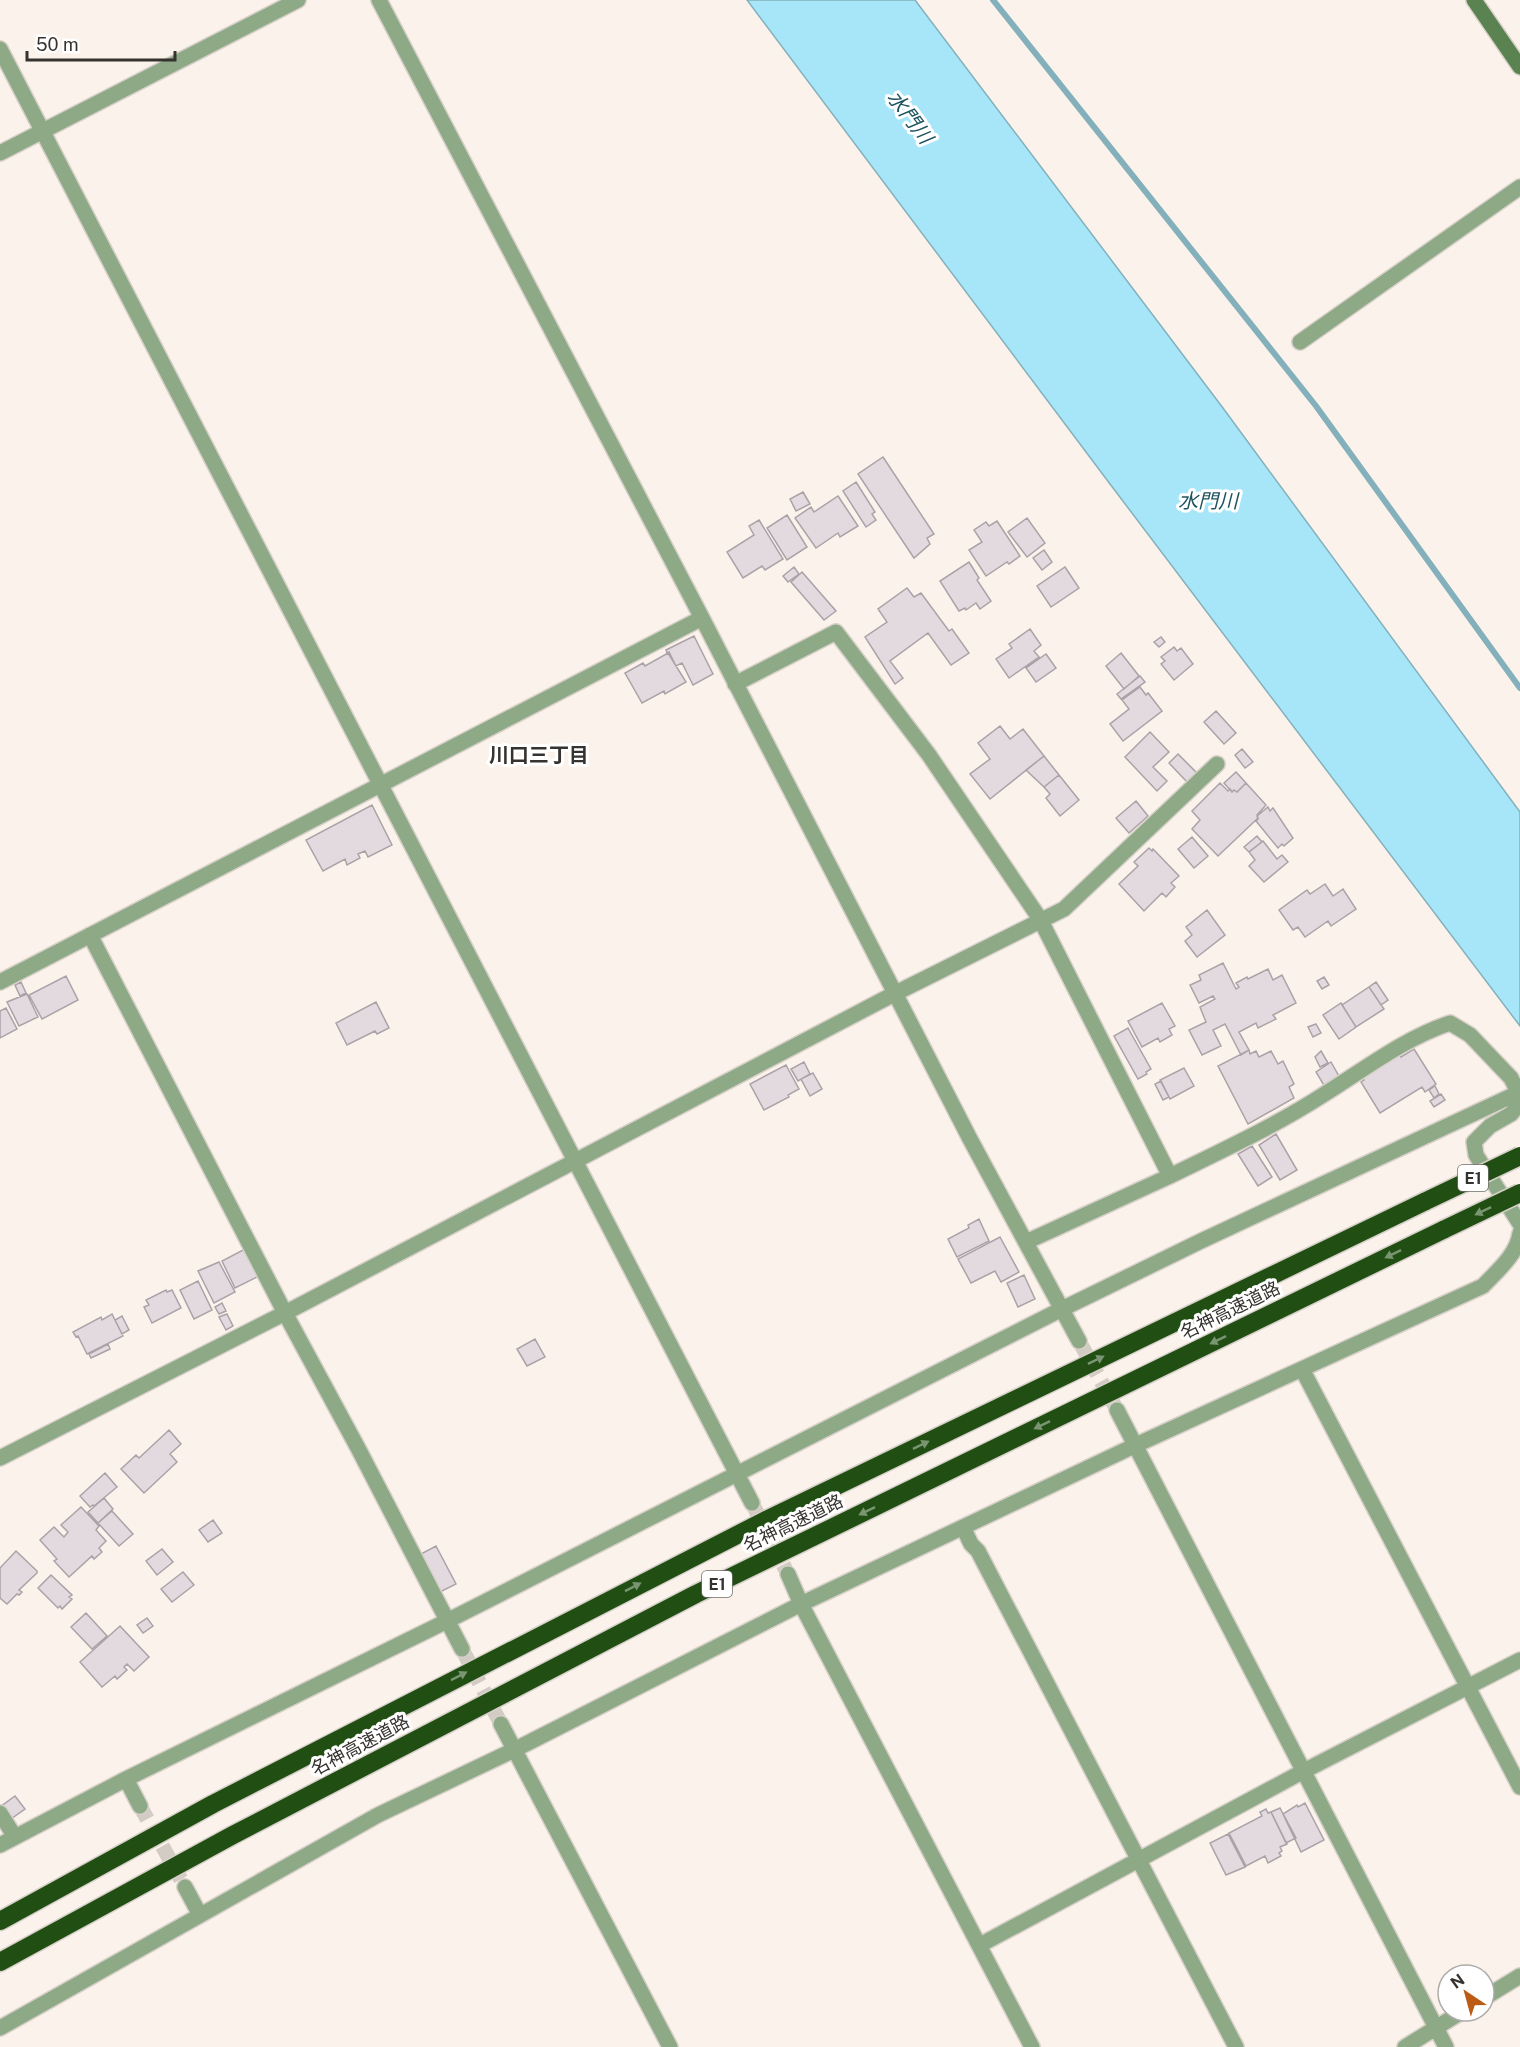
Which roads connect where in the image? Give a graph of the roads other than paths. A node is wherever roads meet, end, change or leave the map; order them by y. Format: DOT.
graph roads {
  1 [pos="298,0"];
  2 [pos="379,0"];
  3 [pos="1474,0"];
  4 [pos="0,49"];
  5 [pos="1520,67"];
  6 [pos="42,131"];
  7 [pos="0,153"];
  8 [pos="1520,187"];
  9 [pos="1300,342"];
  10 [pos="702,618"];
  11 [pos="735,684"];
  12 [pos="1217,764"];
  13 [pos="381,786"];
  14 [pos="1040,919"];
  15 [pos="90,935"];
  16 [pos="0,982"];
  17 [pos="894,994"];
  18 [pos="1520,1096"];
  19 [pos="1520,1156"];
  20 [pos="576,1159"];
  21 [pos="1170,1176"];
  22 [pos="1520,1193"];
  23 [pos="1520,1224"];
  24 [pos="1520,1233"];
  25 [pos="1026,1242"];
  26 [pos="1062,1309"];
  27 [pos="285,1313"];
  28 [pos="1079,1341"];
  29 [pos="1302,1369"];
  30 [pos="1117,1410"];
  31 [pos="1136,1445"];
  32 [pos="0,1458"];
  33 [pos="736,1473"];
  34 [pos="752,1503"];
  35 [pos="963,1527"];
  36 [pos="788,1574"];
  37 [pos="801,1604"];
  38 [pos="447,1621"];
  39 [pos="462,1649"];
  40 [pos="1520,1660"];
  41 [pos="1468,1687"];
  42 [pos="429,1692"];
  43 [pos="501,1724"];
  44 [pos="514,1750"];
  45 [pos="1302,1772"];
  46 [pos="126,1779"];
  47 [pos="1520,1787"];
  48 [pos="140,1806"];
  49 [pos="0,1813"];
  50 [pos="15,1837"];
  51 [pos="0,1845"];
  52 [pos="1139,1860"];
  53 [pos="184,1887"];
  54 [pos="0,1911"];
  55 [pos="200,1915"];
  56 [pos="0,1921"];
  57 [pos="980,1945"];
  58 [pos="0,1962"];
  59 [pos="1520,1976"];
  60 [pos="1496,1991"];
  61 [pos="1444,2023"];
  62 [pos="0,2028"];
  63 [pos="1436,2028"];
  64 [pos="670,2047"];
  65 [pos="1032,2047"];
  66 [pos="1236,2047"];
  67 [pos="1405,2047"];
  68 [pos="1446,2047"];
  1 -- 6 [label="street"];
  2 -- 10 [label="street"];
  3 -- 5 [label="street"];
  4 -- 6 [label="street"];
  6 -- 7 [label="street"];
  6 -- 13 [label="street"];
  8 -- 9 [label="street"];
  10 -- 11 [label="street"];
  10 -- 13 [label="street"];
  11 -- 14 [label="street"];
  11 -- 17 [label="street"];
  12 -- 14 [label="street"];
  13 -- 15 [label="street"];
  13 -- 20 [label="street"];
  14 -- 17 [label="street"];
  14 -- 21 [label="street"];
  15 -- 16 [label="street"];
  15 -- 27 [label="street"];
  17 -- 20 [label="street"];
  17 -- 25 [label="street"];
  18 -- 21 [label="street"];
  18 -- 23 [label="street"];
  18 -- 26 [label="street"];
  42 -- 19 [label="highway, 名神高速道路 / E1, one-way, bridge"];
  20 -- 27 [label="street"];
  20 -- 33 [label="street"];
  21 -- 25 [label="street"];
  22 -- 58 [label="highway, 名神高速道路 / E1, one-way, bridge"];
  24 -- 29 [label="street"];
  25 -- 26 [label="street"];
  26 -- 28 [label="street"];
  26 -- 33 [label="street"];
  27 -- 32 [label="street"];
  27 -- 38 [label="street"];
  29 -- 31 [label="street"];
  29 -- 41 [label="street"];
  30 -- 31 [label="street"];
  31 -- 35 [label="street"];
  31 -- 45 [label="street"];
  33 -- 34 [label="street"];
  33 -- 38 [label="street"];
  35 -- 37 [label="street"];
  35 -- 52 [label="street"];
  36 -- 37 [label="street"];
  37 -- 44 [label="street"];
  37 -- 57 [label="street"];
  38 -- 39 [label="street"];
  38 -- 46 [label="street"];
  40 -- 41 [label="street"];
  41 -- 45 [label="street"];
  41 -- 47 [label="street"];
  42 -- 54 [label="highway"];
  42 -- 56 [label="highway, 名神高速道路 / E1"];
  43 -- 44 [label="street"];
  44 -- 55 [label="street"];
  44 -- 64 [label="street"];
  45 -- 52 [label="street"];
  45 -- 63 [label="street"];
  46 -- 48 [label="street"];
  46 -- 50 [label="street"];
  49 -- 50 [label="street"];
  50 -- 51 [label="street"];
  52 -- 57 [label="street"];
  52 -- 66 [label="street"];
  53 -- 55 [label="street"];
  55 -- 62 [label="street"];
  57 -- 65 [label="street"];
  59 -- 60 [label="street"];
  61 -- 63 [label="street"];
  63 -- 67 [label="street"];
  63 -- 68 [label="street"];
}
